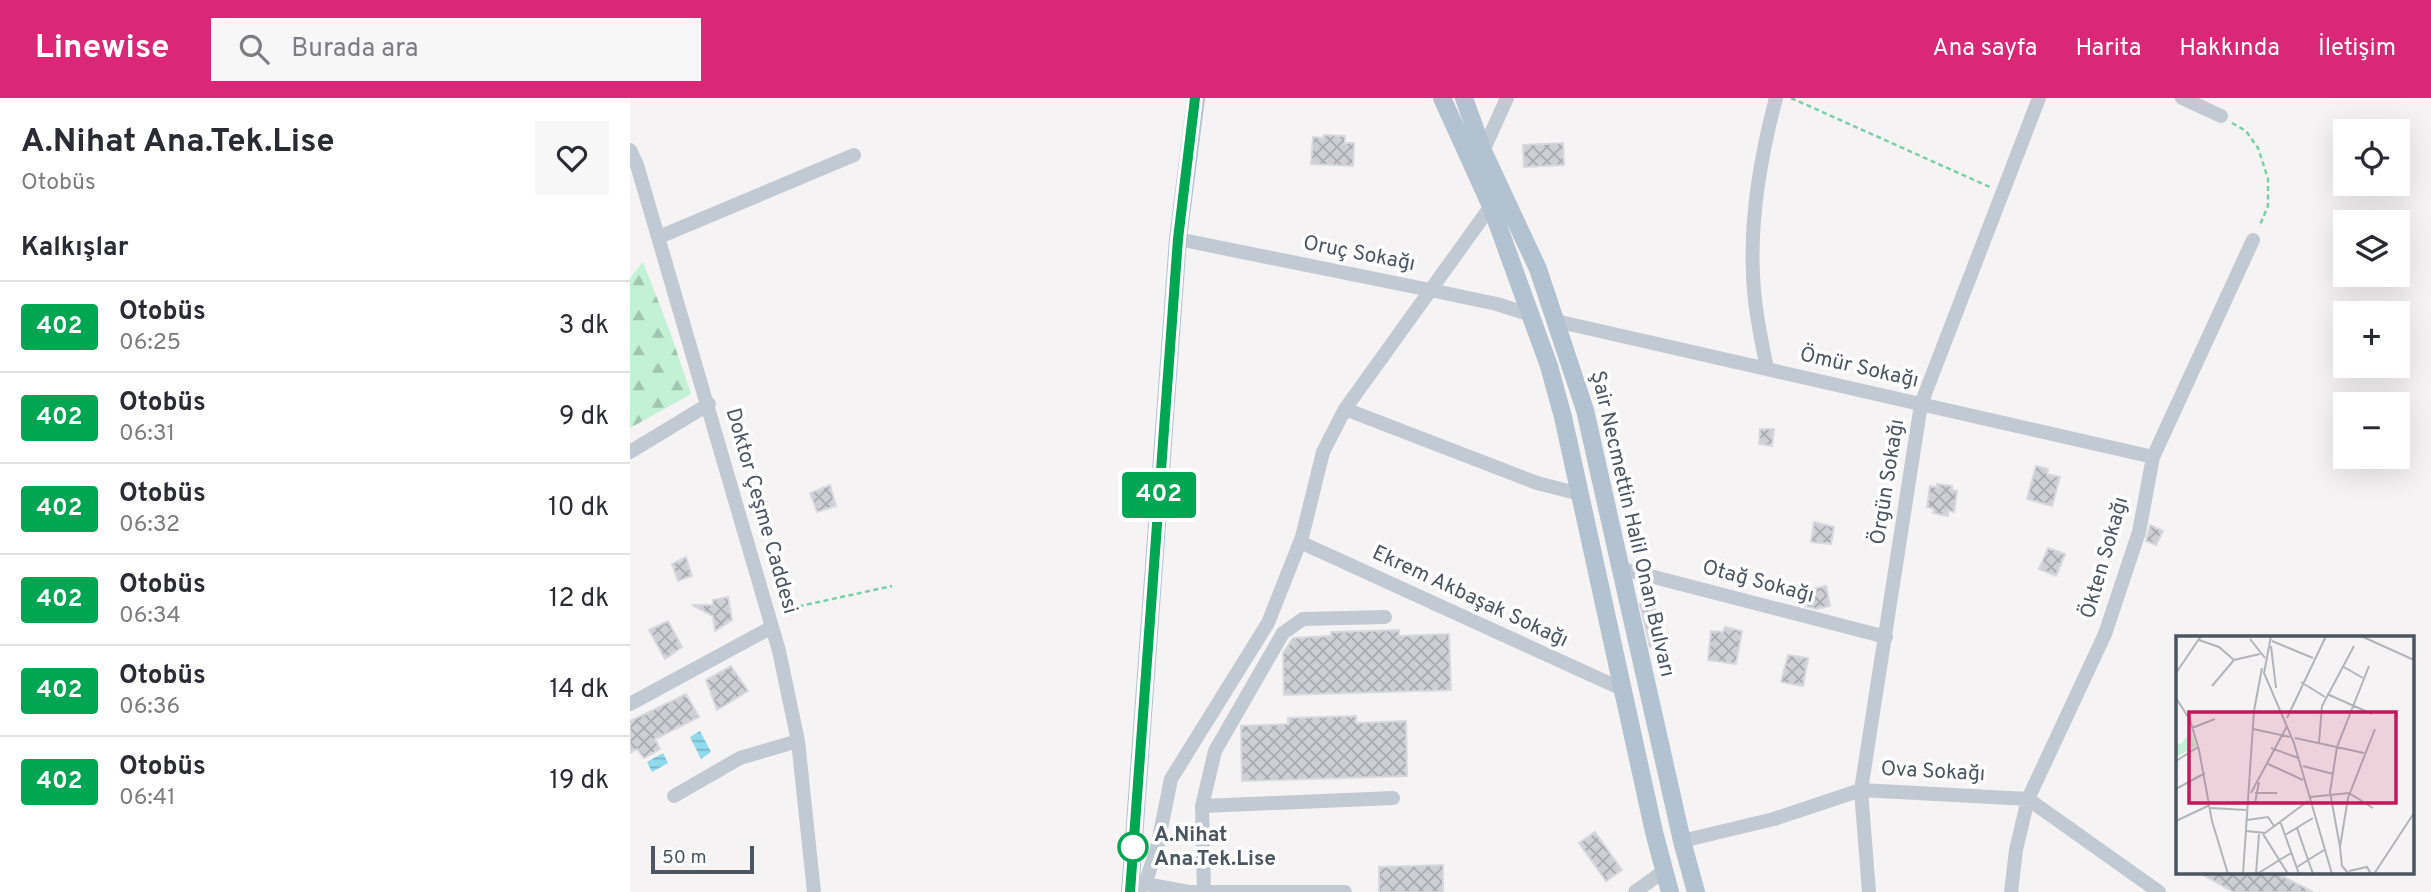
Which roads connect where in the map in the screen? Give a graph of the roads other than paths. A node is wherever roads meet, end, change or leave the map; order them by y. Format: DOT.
graph roads {
  1 [pos="1443,98"];
  2 [pos="1464,98"];
  3 [pos="1507,98"];
  4 [pos="1776,98"];
  5 [pos="2039,98"];
  6 [pos="2182,98"];
  7 [pos="1196,101"];
  8 [pos="2221,116"];
  9 [pos="630,150"];
  10 [pos="1483,151"];
  11 [pos="854,155"];
  12 [pos="1491,205"];
  13 [pos="659,237"];
  14 [pos="1178,239"];
  15 [pos="2253,240"];
  16 [pos="1430,290"];
  17 [pos="1531,315"];
  18 [pos="1556,321"];
  19 [pos="1767,369"];
  20 [pos="709,404"];
  21 [pos="1921,404"];
  22 [pos="1345,409"];
  23 [pos="630,452"];
  24 [pos="2153,457"];
  25 [pos="1580,494"];
  26 [pos="1300,542"];
  27 [pos="1619,568"];
  28 [pos="1385,617"];
  29 [pos="771,620"];
  30 [pos="1885,637"];
  31 [pos="1624,690"];
  32 [pos="630,704"];
  33 [pos="798,741"];
  34 [pos="1861,790"];
  35 [pos="674,796"];
  36 [pos="1393,798"];
  37 [pos="2028,799"];
  38 [pos="1202,807"];
  39 [pos="1682,841"];
  40 [pos="1664,871"];
  41 [pos="1136,889"];
  42 [pos="814,892"];
  43 [pos="1204,892"];
  44 [pos="1345,892"];
  45 [pos="1635,892"];
  46 [pos="1670,892"];
  47 [pos="1696,892"];
  48 [pos="1869,892"];
  49 [pos="2011,892"];
  50 [pos="2159,892"];
  1 -- 12 [label="main road, Şair Necmettin Halil Onan Bulvarı"];
  2 -- 10 [label="main road, Şair Necmettin Halil Onan Bulvarı"];
  3 -- 10 [label="street"];
  4 -- 19 [label="street"];
  5 -- 21 [label="street, Örgün Sokağı"];
  6 -- 8 [label="street"];
  7 -- 14 [label="main road"];
  9 -- 13 [label="street, Doktor Çeşme Caddesi"];
  10 -- 18 [label="main road, Şair Necmettin Halil Onan Bulvarı"];
  11 -- 13 [label="street"];
  12 -- 16 [label="street"];
  12 -- 17 [label="main road, Şair Necmettin Halil Onan Bulvarı"];
  13 -- 20 [label="street, Doktor Çeşme Caddesi"];
  14 -- 16 [label="street, Oruç Sokağı"];
  14 -- 41 [label="main road"];
  15 -- 24 [label="street, Ökten Sokağı"];
  16 -- 17 [label="street, Oruç Sokağı"];
  16 -- 22 [label="street"];
  17 -- 25 [label="main road, Şair Necmettin Halil Onan Bulvarı"];
  18 -- 19 [label="street, Ömür Sokağı"];
  18 -- 27 [label="main road, Şair Necmettin Halil Onan Bulvarı"];
  19 -- 21 [label="street, Ömür Sokağı"];
  20 -- 23 [label="street"];
  20 -- 29 [label="street, Doktor Çeşme Caddesi"];
  21 -- 24 [label="street, Ömür Sokağı"];
  21 -- 30 [label="street, Örgün Sokağı"];
  22 -- 25 [label="street"];
  22 -- 26 [label="street"];
  24 -- 37 [label="street, Ökten Sokağı"];
  25 -- 31 [label="main road, Şair Necmettin Halil Onan Bulvarı"];
  26 -- 31 [label="street, Ekrem Akbaşak Sokağı"];
  26 -- 41 [label="street"];
  27 -- 30 [label="street, Otağ Sokağı"];
  27 -- 39 [label="main road, Şair Necmettin Halil Onan Bulvarı"];
  28 -- 38 [label="street"];
  29 -- 32 [label="street"];
  29 -- 33 [label="street, Doktor Çeşme Caddesi"];
  30 -- 34 [label="street, Örgün Sokağı"];
  31 -- 40 [label="main road, Şair Necmettin Halil Onan Bulvarı"];
  33 -- 35 [label="street"];
  33 -- 42 [label="street, Doktor Çeşme Caddesi"];
  34 -- 37 [label="street, Ova Sokağı"];
  34 -- 39 [label="street, Ova Sokağı"];
  34 -- 48 [label="street, Örgün Sokağı"];
  36 -- 38 [label="street"];
  37 -- 49 [label="street, Ökten Sokağı"];
  37 -- 50 [label="street"];
  38 -- 43 [label="street"];
  39 -- 47 [label="main road, Şair Necmettin Halil Onan Bulvarı"];
  40 -- 45 [label="street"];
  40 -- 46 [label="main road, Şair Necmettin Halil Onan Bulvarı"];
  41 -- 43 [label="street"];
  43 -- 44 [label="street"];
}
